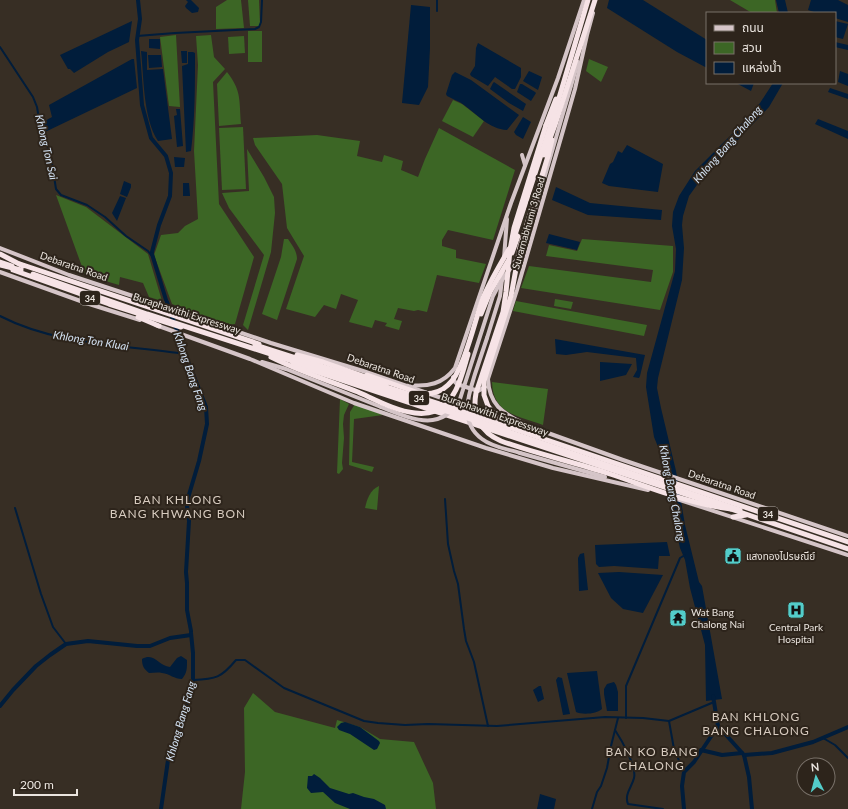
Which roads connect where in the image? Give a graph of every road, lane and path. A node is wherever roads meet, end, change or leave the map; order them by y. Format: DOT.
graph roads {
  1 [pos="584,0"];
  2 [pos="588,0"];
  3 [pos="596,0"];
  4 [pos="587,35"];
  5 [pos="565,75"];
  6 [pos="555,126"];
  7 [pos="522,155"];
  8 [pos="525,166"];
  9 [pos="511,203"];
  10 [pos="0,248"];
  11 [pos="0,256"];
  12 [pos="0,262"];
  13 [pos="0,265"];
  14 [pos="22,268"];
  15 [pos="0,272"];
  16 [pos="117,298"];
  17 [pos="109,304"];
  18 [pos="160,305"];
  19 [pos="159,326"];
  20 [pos="254,346"];
  21 [pos="256,362"];
  22 [pos="455,368"];
  23 [pos="488,379"];
  24 [pos="402,384"];
  25 [pos="534,428"];
  26 [pos="621,482"];
  27 [pos="740,508"];
  28 [pos="747,515"];
  29 [pos="733,517"];
  30 [pos="848,536"];
  31 [pos="848,541"];
  32 [pos="848,548"];
  33 [pos="848,555"];
  1 -- 8 [label="main road, Suvarnabhumi 3 Road"];
  2 -- 5 [label="highway"];
  3 -- 4 [label="main road, Suvarnabhumi 3 Road"];
  3 -- 6 [label="highway"];
  4 -- 21 [label="main road, bridge"];
  4 -- 23 [label="main road, Suvarnabhumi 3 Road"];
  5 -- 20 [label="highway, bridge"];
  5 -- 27 [label="highway, bridge"];
  6 -- 20 [label="highway, bridge"];
  6 -- 27 [label="highway, bridge"];
  7 -- 8 [label="main road"];
  8 -- 9 [label="main road, Suvarnabhumi 3 Road"];
  9 -- 22 [label="main road, Suvarnabhumi 3 Road"];
  9 -- 26 [label="main road, bridge"];
  10 -- 18 [label="main road, Debaratna Road / 34"];
  11 -- 14 [label="highway, bridge"];
  11 -- 16 [label="highway, Debaratna Road / 34"];
  12 -- 14 [label="highway, Buraphawithi Expressway, bridge"];
  13 -- 14 [label="highway, bridge"];
  13 -- 17 [label="highway, 34"];
  14 -- 20 [label="highway, Buraphawithi Expressway"];
  15 -- 19 [label="main road, 34"];
  16 -- 18 [label="highway"];
  16 -- 31 [label="highway, Debaratna Road / 34, bridge"];
  17 -- 19 [label="highway"];
  17 -- 28 [label="highway, 34, bridge"];
  18 -- 24 [label="main road, Debaratna Road / 34"];
  19 -- 21 [label="main road, 34"];
  20 -- 27 [label="highway, Buraphawithi Expressway, bridge"];
  21 -- 26 [label="main road, 34"];
  22 -- 23 [label="main road"];
  22 -- 24 [label="main road"];
  23 -- 25 [label="main road"];
  24 -- 25 [label="main road, Debaratna Road / 34"];
  25 -- 30 [label="main road, Debaratna Road / 34"];
  26 -- 29 [label="main road, 34, bridge"];
  27 -- 31 [label="highway, Buraphawithi Expressway, bridge"];
  27 -- 32 [label="highway, Buraphawithi Expressway"];
  28 -- 29 [label="highway"];
  28 -- 32 [label="highway, 34"];
  29 -- 33 [label="main road, 34"];
}
